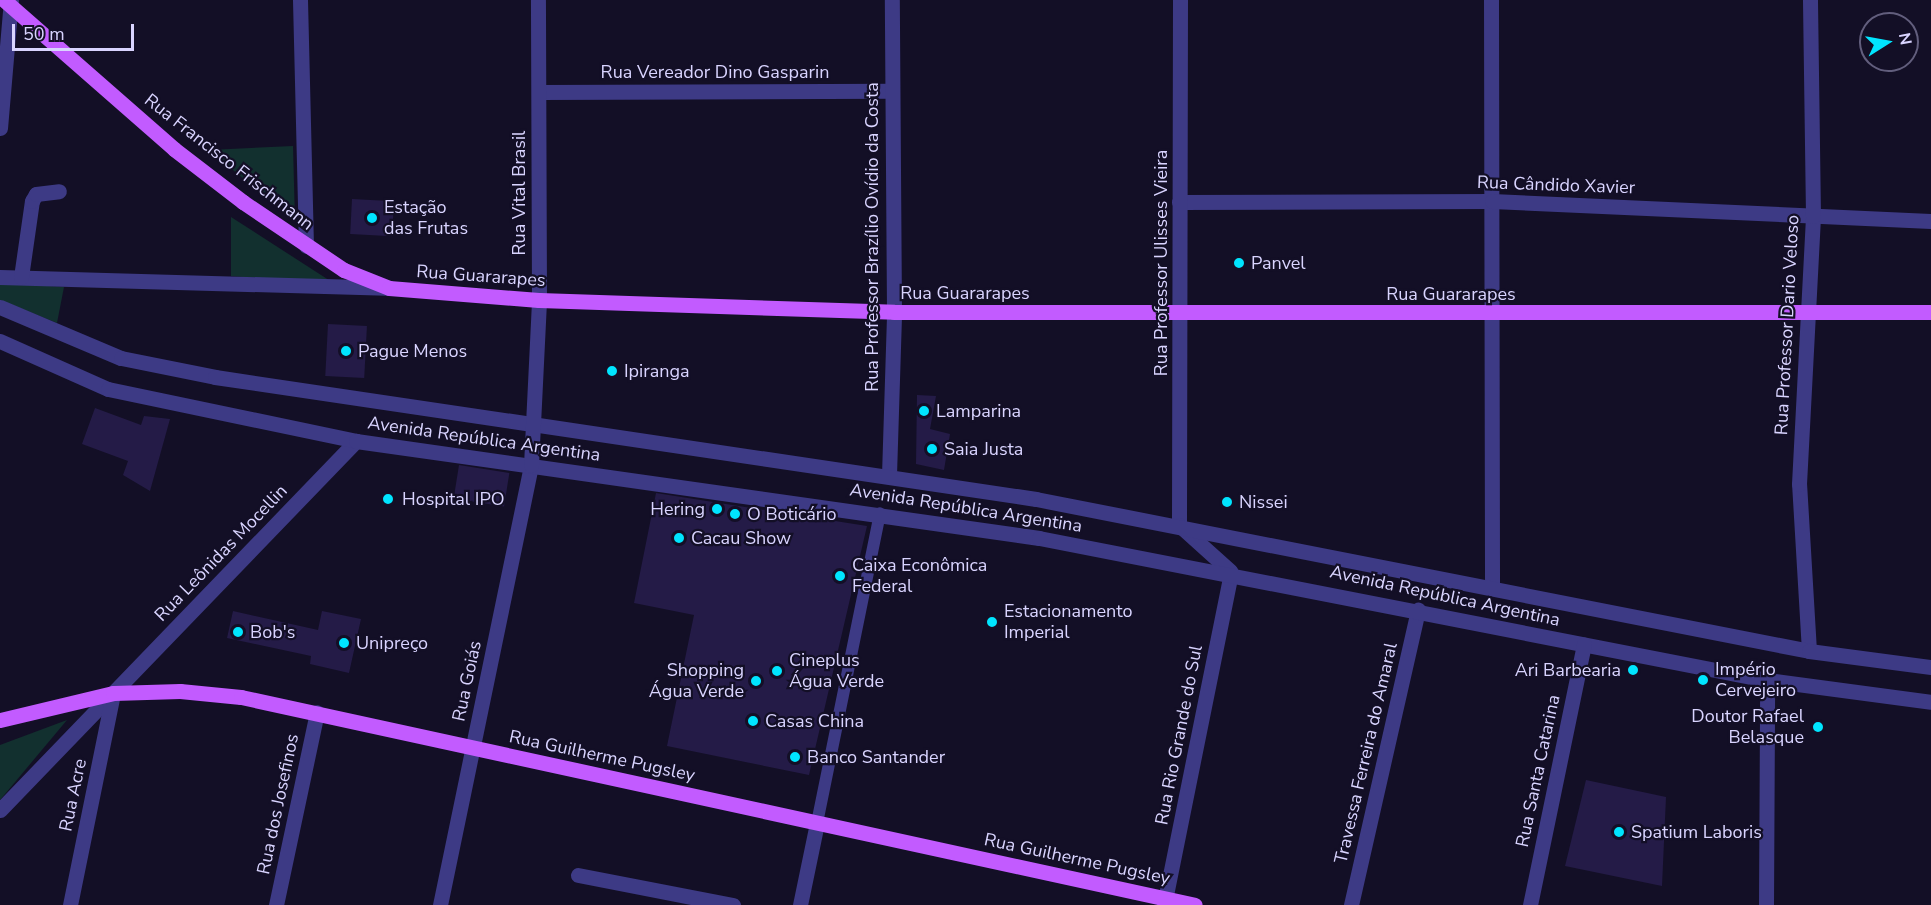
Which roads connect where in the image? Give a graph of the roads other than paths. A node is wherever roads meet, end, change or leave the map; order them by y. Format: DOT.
graph roads {
  1 [pos="300,0"];
  2 [pos="538,0"];
  3 [pos="892,0"];
  4 [pos="1180,0"];
  5 [pos="1491,0"];
  6 [pos="1810,0"];
  7 [pos="9,2"];
  8 [pos="892,91"];
  9 [pos="538,93"];
  10 [pos="0,128"];
  11 [pos="59,191"];
  12 [pos="1179,201"];
  13 [pos="1492,201"];
  14 [pos="1813,216"];
  15 [pos="1931,221"];
  16 [pos="306,246"];
  17 [pos="0,277"];
  18 [pos="21,277"];
  19 [pos="389,288"];
  20 [pos="539,300"];
  21 [pos="0,307"];
  22 [pos="894,312"];
  23 [pos="1931,312"];
  24 [pos="1183,313"];
  25 [pos="1494,313"];
  26 [pos="1806,313"];
  27 [pos="0,341"];
  28 [pos="533,422"];
  29 [pos="356,441"];
  30 [pos="531,465"];
  31 [pos="889,475"];
  32 [pos="880,513"];
  33 [pos="1179,525"];
  34 [pos="1231,573"];
  35 [pos="1492,587"];
  36 [pos="1418,610"];
  37 [pos="1584,645"];
  38 [pos="1809,651"];
  39 [pos="1931,668"];
  40 [pos="1767,680"];
  41 [pos="113,693"];
  42 [pos="1931,702"];
  43 [pos="317,712"];
  44 [pos="0,720"];
  45 [pos="473,747"];
  46 [pos="0,810"];
  47 [pos="817,823"];
  48 [pos="578,875"];
  49 [pos="1165,902"];
  50 [pos="70,905"];
  51 [pos="276,905"];
  52 [pos="440,905"];
  53 [pos="733,905"];
  54 [pos="800,905"];
  55 [pos="1195,905"];
  56 [pos="1351,905"];
  57 [pos="1530,905"];
  58 [pos="1766,905"];
  1 -- 16 [label="street"];
  2 -- 9 [label="street, Rua Vital Brasil"];
  3 -- 8 [label="street, Rua Professor Brazílio Ovídio da Costa"];
  4 -- 12 [label="street, Rua Professor Ulisses Vieira"];
  5 -- 13 [label="street"];
  6 -- 14 [label="street, Rua Professor Dario Veloso"];
  7 -- 10 [label="street"];
  7 -- 16 [label="main road, Rua Francisco Frischmann"];
  8 -- 9 [label="street, Rua Vereador Dino Gasparin"];
  8 -- 22 [label="street, Rua Professor Brazílio Ovídio da Costa"];
  9 -- 20 [label="street, Rua Vital Brasil"];
  11 -- 18 [label="street"];
  12 -- 13 [label="street, Rua Cândido Xavier"];
  12 -- 24 [label="street, Rua Professor Ulisses Vieira"];
  13 -- 14 [label="street, Rua Cândido Xavier"];
  13 -- 25 [label="street"];
  14 -- 15 [label="street, Rua Cândido Xavier"];
  14 -- 26 [label="street, Rua Professor Dario Veloso"];
  16 -- 19 [label="main road, Rua Francisco Frischmann"];
  17 -- 18 [label="street, Rua Guararapes"];
  18 -- 19 [label="street, Rua Guararapes"];
  19 -- 20 [label="main road, Rua Guararapes"];
  20 -- 22 [label="main road, Rua Guararapes"];
  20 -- 28 [label="street, Rua Vital Brasil"];
  21 -- 28 [label="street, Avenida República Argentina"];
  22 -- 24 [label="main road, Rua Guararapes"];
  22 -- 31 [label="street, Rua Professor Brazílio Ovídio da Costa"];
  23 -- 26 [label="main road, Rua Guararapes"];
  24 -- 25 [label="main road, Rua Guararapes"];
  24 -- 33 [label="street, Rua Professor Ulisses Vieira"];
  25 -- 26 [label="main road, Rua Guararapes"];
  25 -- 35 [label="street"];
  26 -- 38 [label="street, Rua Professor Dario Veloso"];
  27 -- 29 [label="street, Avenida República Argentina"];
  28 -- 30 [label="street, Rua Goiás"];
  28 -- 31 [label="street, Avenida República Argentina"];
  29 -- 30 [label="street, Avenida República Argentina"];
  29 -- 41 [label="street, Rua Leônidas Mocellin"];
  30 -- 32 [label="street, Avenida República Argentina"];
  30 -- 45 [label="street, Rua Goiás"];
  31 -- 33 [label="street, Avenida República Argentina"];
  32 -- 34 [label="street, Avenida República Argentina"];
  32 -- 47 [label="street"];
  33 -- 34 [label="street"];
  33 -- 35 [label="street, Avenida República Argentina"];
  34 -- 36 [label="street, Avenida República Argentina"];
  34 -- 49 [label="street, Rua Rio Grande do Sul"];
  35 -- 38 [label="street, Avenida República Argentina"];
  36 -- 37 [label="street, Avenida República Argentina"];
  36 -- 56 [label="street, Travessa Ferreira do Amaral"];
  37 -- 40 [label="street, Avenida República Argentina"];
  37 -- 57 [label="street, Rua Santa Catarina"];
  38 -- 39 [label="street, Avenida República Argentina"];
  40 -- 42 [label="street, Avenida República Argentina"];
  40 -- 58 [label="street"];
  41 -- 43 [label="main road, Rua Guilherme Pugsley"];
  41 -- 44 [label="main road, Rua Guilherme Pugsley"];
  41 -- 46 [label="street, Rua Leônidas Mocellin"];
  41 -- 50 [label="street, Rua Acre"];
  43 -- 45 [label="main road, Rua Guilherme Pugsley"];
  43 -- 51 [label="street, Rua dos Josefinos"];
  45 -- 47 [label="main road, Rua Guilherme Pugsley"];
  45 -- 52 [label="street, Rua Goiás"];
  47 -- 49 [label="main road, Rua Guilherme Pugsley"];
  47 -- 54 [label="street"];
  48 -- 53 [label="street"];
  49 -- 55 [label="main road, Rua Guilherme Pugsley"];
}
